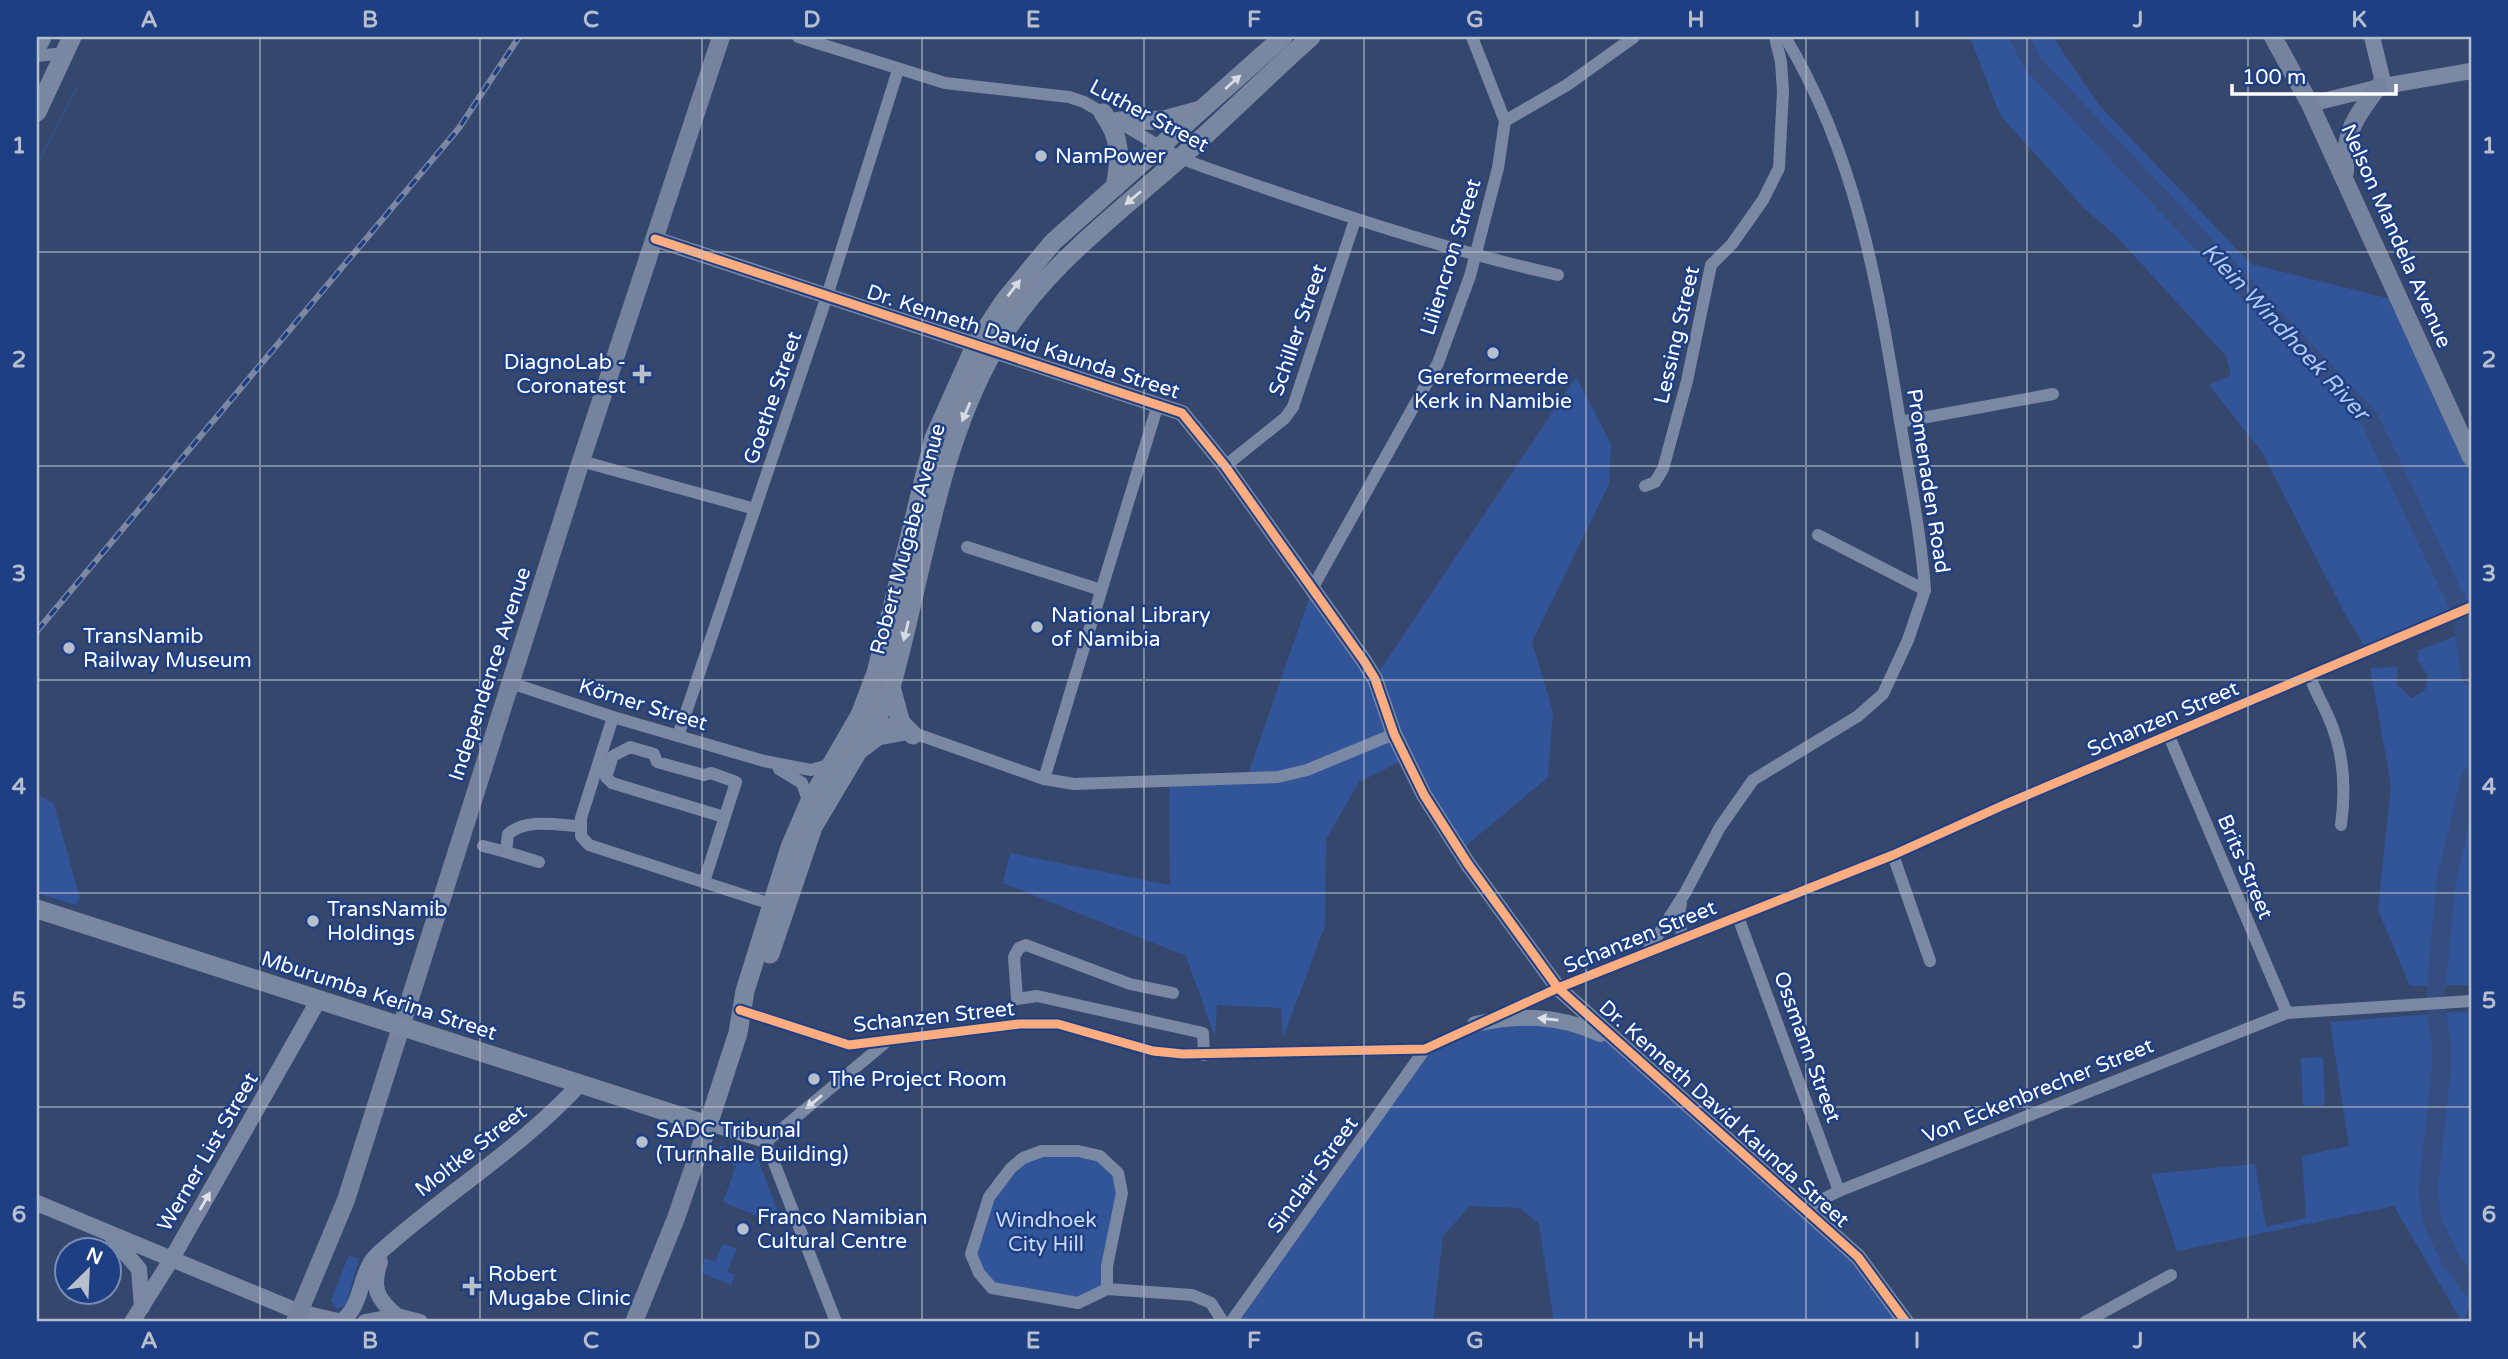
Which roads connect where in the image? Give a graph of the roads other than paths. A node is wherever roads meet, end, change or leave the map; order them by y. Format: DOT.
graph roads {
  1 [pos="41,37"];
  2 [pos="721,37"];
  3 [pos="797,37"];
  4 [pos="1283,37"];
  5 [pos="1311,37"];
  6 [pos="1324,37"];
  7 [pos="1472,37"];
  8 [pos="1634,37"];
  9 [pos="1774,37"];
  10 [pos="1784,37"];
  11 [pos="2273,37"];
  12 [pos="2372,37"];
  13 [pos="69,45"];
  14 [pos="37,47"];
  15 [pos="37,56"];
  16 [pos="898,70"];
  17 [pos="2471,71"];
  18 [pos="2381,87"];
  19 [pos="1240,100"];
  20 [pos="2310,104"];
  21 [pos="1202,109"];
  22 [pos="37,111"];
  23 [pos="1111,117"];
  24 [pos="1505,121"];
  25 [pos="1159,146"];
  26 [pos="1180,158"];
  27 [pos="2346,181"];
  28 [pos="1115,187"];
  29 [pos="1355,220"];
  30 [pos="655,239"];
  31 [pos="1475,257"];
  32 [pos="1558,275"];
  33 [pos="827,296"];
  34 [pos="985,347"];
  35 [pos="2053,394"];
  36 [pos="1158,404"];
  37 [pos="1900,422"];
  38 [pos="2471,457"];
  39 [pos="581,461"];
  40 [pos="1226,466"];
  41 [pos="1645,486"];
  42 [pos="755,509"];
  43 [pos="1818,535"];
  44 [pos="967,547"];
  45 [pos="1313,587"];
  46 [pos="1101,590"];
  47 [pos="1925,590"];
  48 [pos="2471,607"];
  49 [pos="2310,676"];
  50 [pos="511,683"];
  51 [pos="891,687"];
  52 [pos="613,717"];
  53 [pos="877,719"];
  54 [pos="851,731"];
  55 [pos="909,733"];
  56 [pos="1394,734"];
  57 [pos="678,736"];
  58 [pos="2169,736"];
  59 [pos="858,752"];
  60 [pos="764,761"];
  61 [pos="832,764"];
  62 [pos="1044,779"];
  63 [pos="809,803"];
  64 [pos="724,817"];
  65 [pos="2341,825"];
  66 [pos="581,831"];
  67 [pos="483,846"];
  68 [pos="506,852"];
  69 [pos="1893,855"];
  70 [pos="539,862"];
  71 [pos="704,883"];
  72 [pos="1685,893"];
  73 [pos="778,906"];
  74 [pos="37,909"];
  75 [pos="1738,917"];
  76 [pos="1683,938"];
  77 [pos="1646,952"];
  78 [pos="1930,961"];
  79 [pos="1558,988"];
  80 [pos="1173,993"];
  81 [pos="1017,999"];
  82 [pos="2471,1000"];
  83 [pos="318,1001"];
  84 [pos="746,1012"];
  85 [pos="2287,1013"];
  86 [pos="1019,1024"];
  87 [pos="1475,1024"];
  88 [pos="401,1026"];
  89 [pos="1612,1039"];
  90 [pos="885,1043"];
  91 [pos="1425,1049"];
  92 [pos="1204,1055"];
  93 [pos="579,1085"];
  94 [pos="708,1125"];
  95 [pos="766,1142"];
  96 [pos="1839,1191"];
  97 [pos="37,1203"];
  98 [pos="1805,1208"];
  99 [pos="108,1234"];
  100 [pos="386,1247"];
  101 [pos="171,1260"];
  102 [pos="2171,1275"];
  103 [pos="1107,1289"];
  104 [pos="142,1307"];
  105 [pos="397,1315"];
  106 [pos="302,1319"];
  107 [pos="132,1322"];
  108 [pos="341,1322"];
  109 [pos="365,1322"];
  110 [pos="420,1322"];
  111 [pos="634,1322"];
  112 [pos="836,1322"];
  113 [pos="1223,1322"];
  114 [pos="1231,1322"];
  115 [pos="1906,1322"];
  116 [pos="2085,1322"];
  1 -- 14 [label="main road"];
  2 -- 30 [label="main road, Independence Avenue"];
  3 -- 16 [label="street, Luther Street"];
  21 -- 4 [label="main road, Robert Mugabe Avenue, one-way"];
  5 -- 19 [label="main road, Robert Mugabe Avenue"];
  6 -- 19 [label="main road"];
  7 -- 24 [label="street, Liliencron Street"];
  8 -- 24 [label="street"];
  9 -- 41 [label="street, Lessing Street"];
  10 -- 37 [label="street, Promenaden Road"];
  11 -- 20 [label="main road, Nelson Mandela Avenue"];
  12 -- 18 [label="street"];
  13 -- 15 [label="street"];
  13 -- 22 [label="main road"];
  16 -- 23 [label="street, Luther Street"];
  16 -- 33 [label="street, Goethe Street"];
  17 -- 18 [label="street"];
  18 -- 20 [label="street"];
  18 -- 27 [label="main road"];
  19 -- 26 [label="main road, Robert Mugabe Avenue"];
  20 -- 27 [label="main road, Nelson Mandela Avenue"];
  21 -- 23 [label="main road"];
  21 -- 25 [label="main road, Robert Mugabe Avenue"];
  23 -- 25 [label="street, Luther Street"];
  23 -- 28 [label="main road"];
  24 -- 31 [label="street, Liliencron Street"];
  25 -- 26 [label="street, Luther Street"];
  25 -- 28 [label="main road, Robert Mugabe Avenue"];
  26 -- 29 [label="street, Luther Street"];
  26 -- 34 [label="main road, Robert Mugabe Avenue, one-way"];
  27 -- 38 [label="main road, Nelson Mandela Avenue"];
  34 -- 28 [label="main road, Robert Mugabe Avenue, one-way"];
  29 -- 31 [label="street, Luther Street"];
  29 -- 40 [label="street, Schiller Street"];
  30 -- 33 [label="street, Dr. Kenneth David Kaunda Street"];
  30 -- 39 [label="main road, Independence Avenue"];
  31 -- 32 [label="street, Luther Street"];
  31 -- 45 [label="street, Liliencron Street"];
  33 -- 34 [label="street, Dr. Kenneth David Kaunda Street"];
  33 -- 42 [label="street, Goethe Street"];
  34 -- 36 [label="street, Dr. Kenneth David Kaunda Street"];
  34 -- 51 [label="main road, Robert Mugabe Avenue, one-way"];
  34 -- 54 [label="main road, Robert Mugabe Avenue"];
  35 -- 37 [label="street"];
  36 -- 40 [label="street, Dr. Kenneth David Kaunda Street"];
  36 -- 46 [label="street"];
  37 -- 47 [label="street, Promenaden Road"];
  39 -- 42 [label="street"];
  39 -- 50 [label="main road, Independence Avenue"];
  40 -- 45 [label="street, Dr. Kenneth David Kaunda Street"];
  42 -- 57 [label="street, Goethe Street"];
  43 -- 47 [label="street"];
  44 -- 46 [label="street"];
  45 -- 56 [label="street, Dr. Kenneth David Kaunda Street"];
  46 -- 62 [label="street"];
  47 -- 72 [label="street, Promenaden Road"];
  48 -- 49 [label="street, Schanzen Street"];
  49 -- 58 [label="street, Schanzen Street"];
  49 -- 65 [label="street"];
  50 -- 52 [label="street, Körner Street"];
  50 -- 88 [label="main road, Independence Avenue"];
  51 -- 53 [label="main road, Robert Mugabe Avenue"];
  51 -- 55 [label="main road"];
  52 -- 57 [label="street, Körner Street"];
  52 -- 66 [label="street"];
  53 -- 54 [label="street"];
  53 -- 55 [label="street"];
  53 -- 59 [label="main road, Robert Mugabe Avenue"];
  54 -- 61 [label="main road, Robert Mugabe Avenue"];
  55 -- 59 [label="main road"];
  55 -- 62 [label="street"];
  56 -- 62 [label="street"];
  56 -- 79 [label="street, Dr. Kenneth David Kaunda Street"];
  57 -- 60 [label="street, Körner Street"];
  58 -- 69 [label="street, Schanzen Street"];
  58 -- 85 [label="street, Brits Street"];
  59 -- 73 [label="main road, Robert Mugabe Avenue"];
  60 -- 61 [label="street, Körner Street"];
  60 -- 63 [label="street, Körner Street"];
  61 -- 63 [label="main road, Robert Mugabe Avenue"];
  63 -- 73 [label="main road, Robert Mugabe Avenue"];
  64 -- 64 [label="street"];
  64 -- 71 [label="street"];
  66 -- 68 [label="street"];
  66 -- 71 [label="street"];
  67 -- 68 [label="street"];
  68 -- 70 [label="street"];
  69 -- 75 [label="street, Schanzen Street"];
  69 -- 78 [label="street"];
  71 -- 73 [label="street"];
  72 -- 76 [label="street, Promenaden Road"];
  72 -- 77 [label="street, Promenaden Road"];
  73 -- 84 [label="main road, Robert Mugabe Avenue"];
  74 -- 83 [label="main road, Mburumba Kerina Street"];
  75 -- 76 [label="street, Schanzen Street"];
  75 -- 96 [label="street, Ossmann Street"];
  76 -- 77 [label="street, Schanzen Street"];
  77 -- 79 [label="street, Schanzen Street"];
  79 -- 87 [label="street, Schanzen Street"];
  79 -- 89 [label="street, Dr. Kenneth David Kaunda Street"];
  80 -- 81 [label="street"];
  81 -- 86 [label="street"];
  81 -- 92 [label="street"];
  82 -- 85 [label="street, Von Eckenbrecher Street"];
  83 -- 88 [label="main road, Mburumba Kerina Street"];
  101 -- 83 [label="street, Werner List Street, one-way"];
  84 -- 90 [label="street, Schanzen Street"];
  84 -- 94 [label="main road, Robert Mugabe Avenue"];
  85 -- 96 [label="street, Von Eckenbrecher Street"];
  86 -- 90 [label="street, Schanzen Street"];
  86 -- 92 [label="street, Schanzen Street"];
  89 -- 87 [label="street, one-way"];
  87 -- 91 [label="street, Schanzen Street"];
  88 -- 93 [label="main road, Mburumba Kerina Street"];
  88 -- 106 [label="main road, Independence Avenue"];
  89 -- 98 [label="street, Dr. Kenneth David Kaunda Street"];
  90 -- 95 [label="street, one-way"];
  91 -- 92 [label="street, Schanzen Street"];
  91 -- 114 [label="street, Sinclair Street"];
  93 -- 94 [label="main road, Mburumba Kerina Street"];
  93 -- 100 [label="street, Moltke Street"];
  94 -- 95 [label="street"];
  94 -- 111 [label="main road, Robert Mugabe Avenue"];
  95 -- 112 [label="street"];
  96 -- 98 [label="street, Von Eckenbrecher Street"];
  97 -- 99 [label="street"];
  98 -- 115 [label="street, Dr. Kenneth David Kaunda Street"];
  99 -- 101 [label="street"];
  99 -- 104 [label="street"];
  100 -- 105 [label="street"];
  100 -- 108 [label="street, Moltke Street"];
  101 -- 104 [label="street, Werner List Street"];
  101 -- 106 [label="street"];
  102 -- 116 [label="street"];
  103 -- 103 [label="street"];
  103 -- 113 [label="street"];
  104 -- 107 [label="street, Werner List Street"];
  105 -- 109 [label="street"];
  105 -- 110 [label="street"];
  106 -- 108 [label="street"];
}
